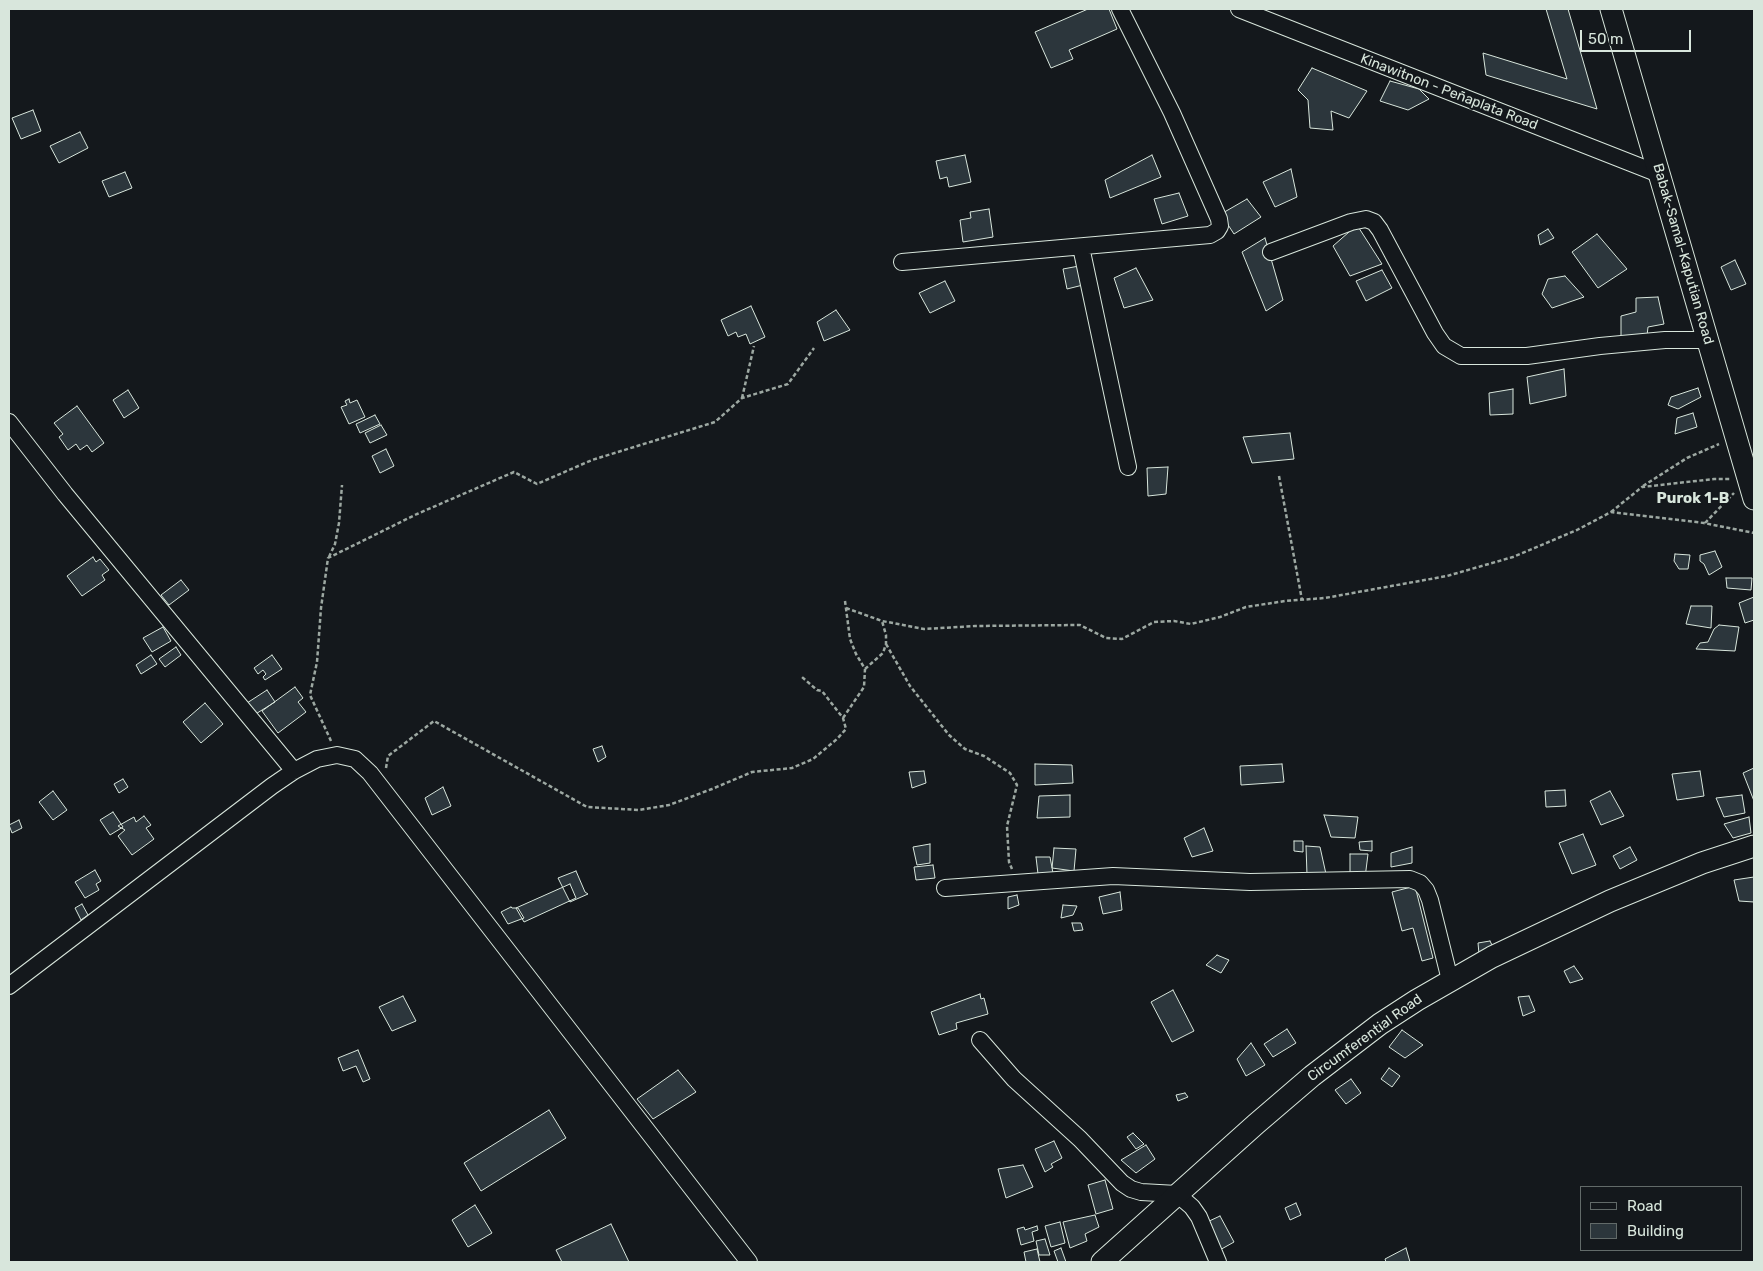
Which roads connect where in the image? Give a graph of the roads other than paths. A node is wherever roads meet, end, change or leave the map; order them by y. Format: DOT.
graph roads {
  1 [pos="1120,9"];
  2 [pos="1239,9"];
  3 [pos="1611,9"];
  4 [pos="1660,174"];
  5 [pos="1081,247"];
  6 [pos="1271,252"];
  7 [pos="902,262"];
  8 [pos="1708,340"];
  9 [pos="9,422"];
  10 [pos="1128,466"];
  11 [pos="1754,499"];
  12 [pos="294,771"];
  13 [pos="1754,846"];
  14 [pos="945,888"];
  15 [pos="1450,980"];
  16 [pos="9,986"];
  17 [pos="980,1040"];
  18 [pos="1177,1194"];
  19 [pos="749,1262"];
  20 [pos="1102,1262"];
  21 [pos="1218,1262"];
  1 -- 5 [label="street"];
  2 -- 4 [label="street, Kinawitnon - Peñaplata Road"];
  3 -- 4 [label="main road, Babak-Samal-Kaputian Road"];
  4 -- 8 [label="main road, Babak-Samal-Kaputian Road"];
  5 -- 7 [label="street"];
  5 -- 10 [label="street"];
  6 -- 8 [label="street"];
  8 -- 11 [label="main road, Babak-Samal-Kaputian Road"];
  9 -- 12 [label="street"];
  12 -- 16 [label="street"];
  12 -- 19 [label="street"];
  13 -- 15 [label="main road, Circumferential Road"];
  14 -- 15 [label="street"];
  15 -- 18 [label="main road, Circumferential Road"];
  17 -- 18 [label="street"];
  18 -- 20 [label="main road, Circumferential Road"];
  18 -- 21 [label="street"];
}
